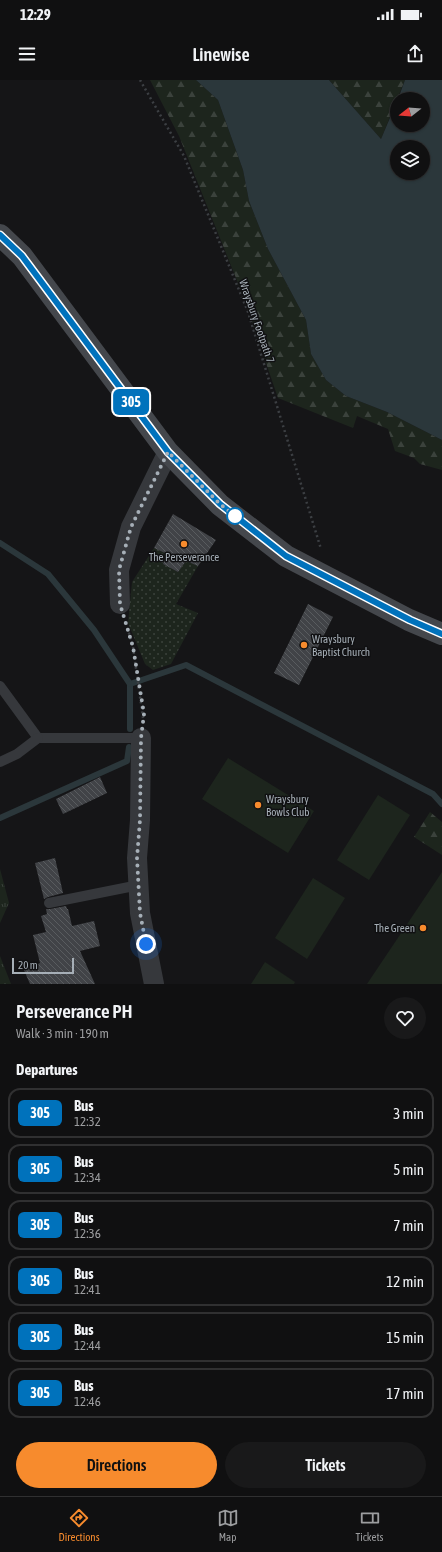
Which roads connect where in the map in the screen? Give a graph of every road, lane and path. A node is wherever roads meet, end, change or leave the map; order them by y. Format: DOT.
graph roads {
  1 [pos="140,80"];
  2 [pos="0,235"];
  3 [pos="168,452"];
  4 [pos="330,578"];
  5 [pos="120,604"];
  6 [pos="442,634"];
  7 [pos="0,686"];
  8 [pos="38,738"];
  9 [pos="141,738"];
  10 [pos="0,762"];
  11 [pos="139,885"];
  12 [pos="49,903"];
  13 [pos="154,984"];
  1 -- 4 [label="path, Wraysbury Footpath 7"];
  2 -- 3 [label="street"];
  3 -- 4 [label="street"];
  3 -- 5 [label="street"];
  4 -- 6 [label="street"];
  5 -- 9 [label="path"];
  7 -- 8 [label="lane"];
  8 -- 9 [label="lane"];
  8 -- 10 [label="lane"];
  9 -- 11 [label="street"];
  11 -- 12 [label="lane"];
  11 -- 13 [label="street"];
}
